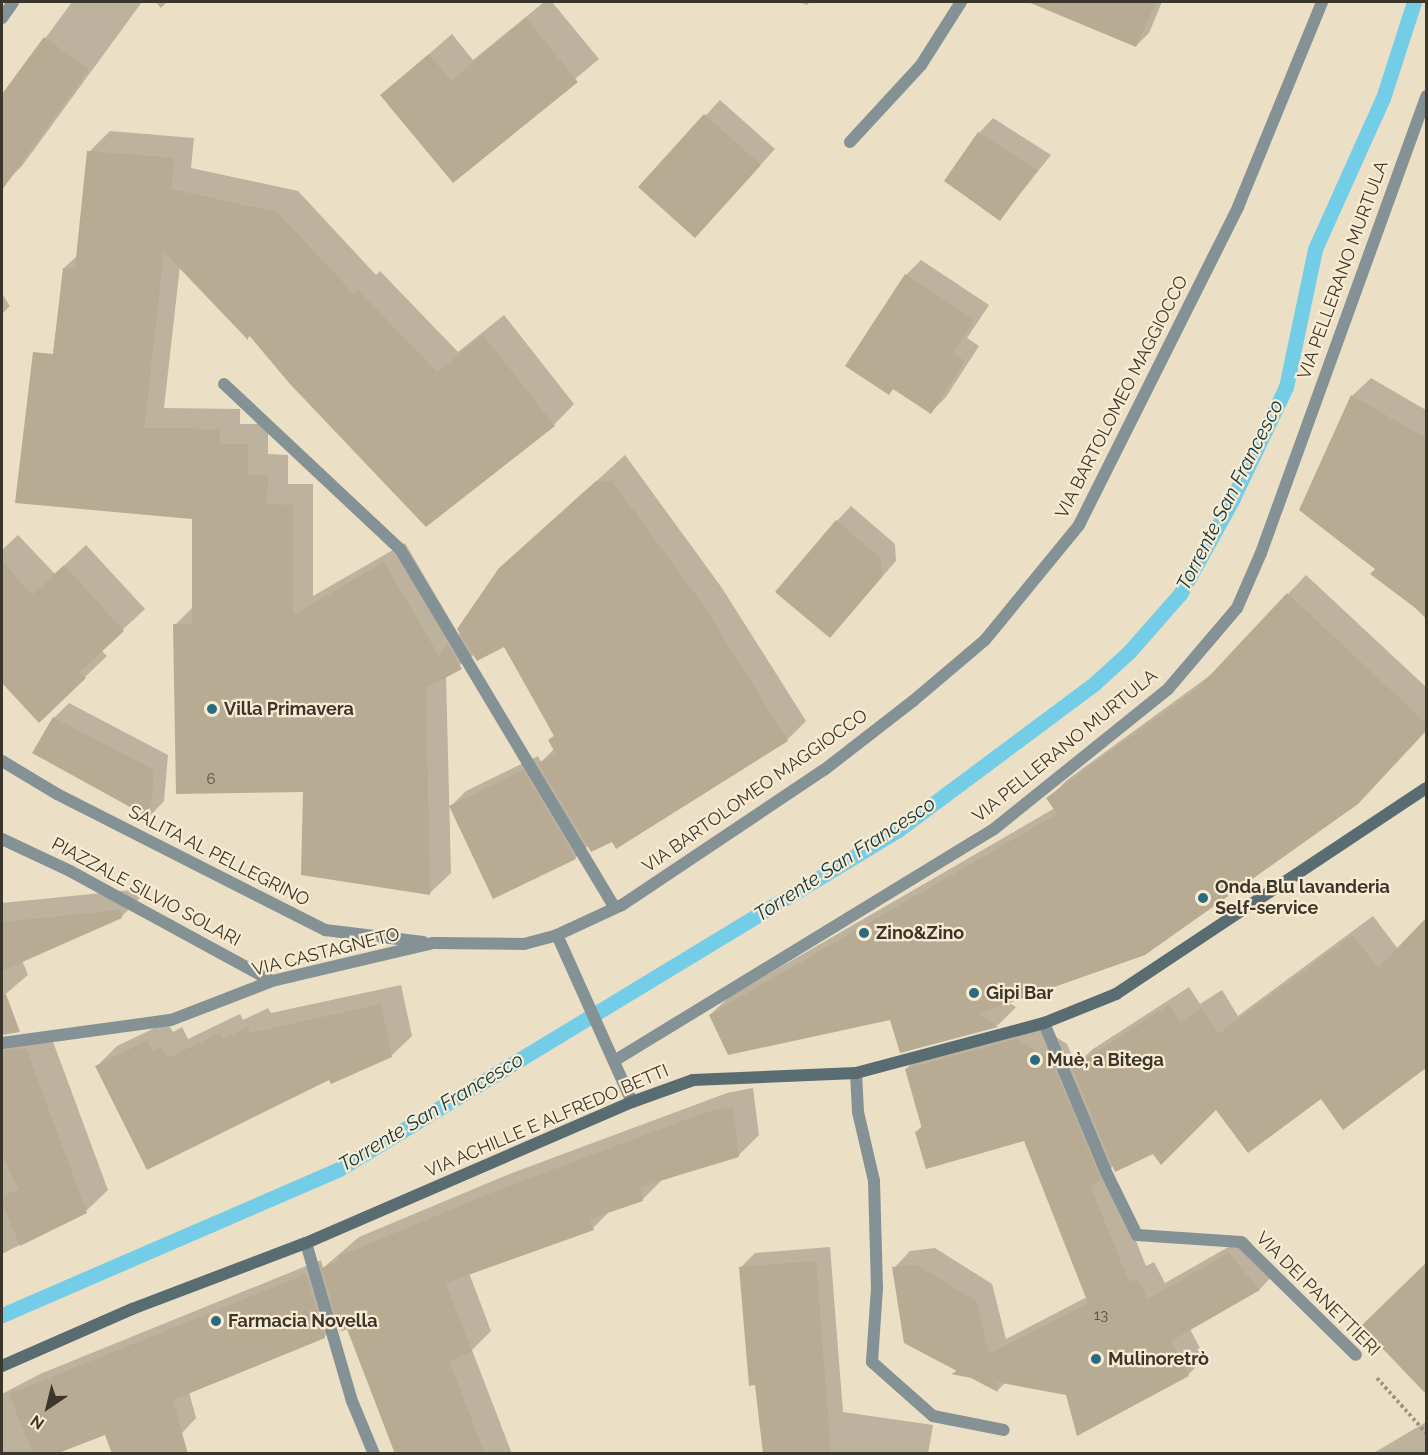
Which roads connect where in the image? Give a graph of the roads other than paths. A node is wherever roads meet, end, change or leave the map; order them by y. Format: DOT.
graph roads {
  1 [pos="13,2"];
  2 [pos="961,2"];
  3 [pos="1322,2"];
  4 [pos="2,18"];
  5 [pos="1426,96"];
  6 [pos="850,142"];
  7 [pos="224,384"];
  8 [pos="2,761"];
  9 [pos="1426,788"];
  10 [pos="2,839"];
  11 [pos="615,908"];
  12 [pos="557,935"];
  13 [pos="433,943"];
  14 [pos="272,981"];
  15 [pos="1044,1023"];
  16 [pos="2,1043"];
  17 [pos="614,1061"];
  18 [pos="856,1073"];
  19 [pos="632,1102"];
  20 [pos="306,1243"];
  21 [pos="1356,1355"];
  22 [pos="2,1366"];
  23 [pos="1004,1430"];
  24 [pos="374,1454"];
  1 -- 4 [label="street"];
  2 -- 6 [label="street"];
  3 -- 11 [label="street, VIA BARTOLOMEO MAGGIOCCO"];
  5 -- 17 [label="street, VIA PELLERANO MURTULA"];
  7 -- 11 [label="street"];
  8 -- 13 [label="street, SALITA AL PELLEGRINO"];
  9 -- 15 [label="street, VIA ACHILLE E ALFREDO BETTI"];
  10 -- 14 [label="street, PIAZZALE SILVIO SOLARI"];
  11 -- 12 [label="street, VIA BARTOLOMEO MAGGIOCCO"];
  12 -- 13 [label="street, VIA CASTAGNETO"];
  12 -- 17 [label="street"];
  13 -- 14 [label="street, VIA CASTAGNETO"];
  14 -- 16 [label="street, VIA CASTAGNETO"];
  15 -- 18 [label="street, VIA ACHILLE E ALFREDO BETTI"];
  15 -- 21 [label="street, VIA DEI PANETTIERI"];
  17 -- 19 [label="street"];
  18 -- 19 [label="street, VIA ACHILLE E ALFREDO BETTI"];
  18 -- 23 [label="street"];
  19 -- 20 [label="street, VIA ACHILLE E ALFREDO BETTI"];
  20 -- 22 [label="street, VIA ACHILLE E ALFREDO BETTI"];
  20 -- 24 [label="street"];
}
